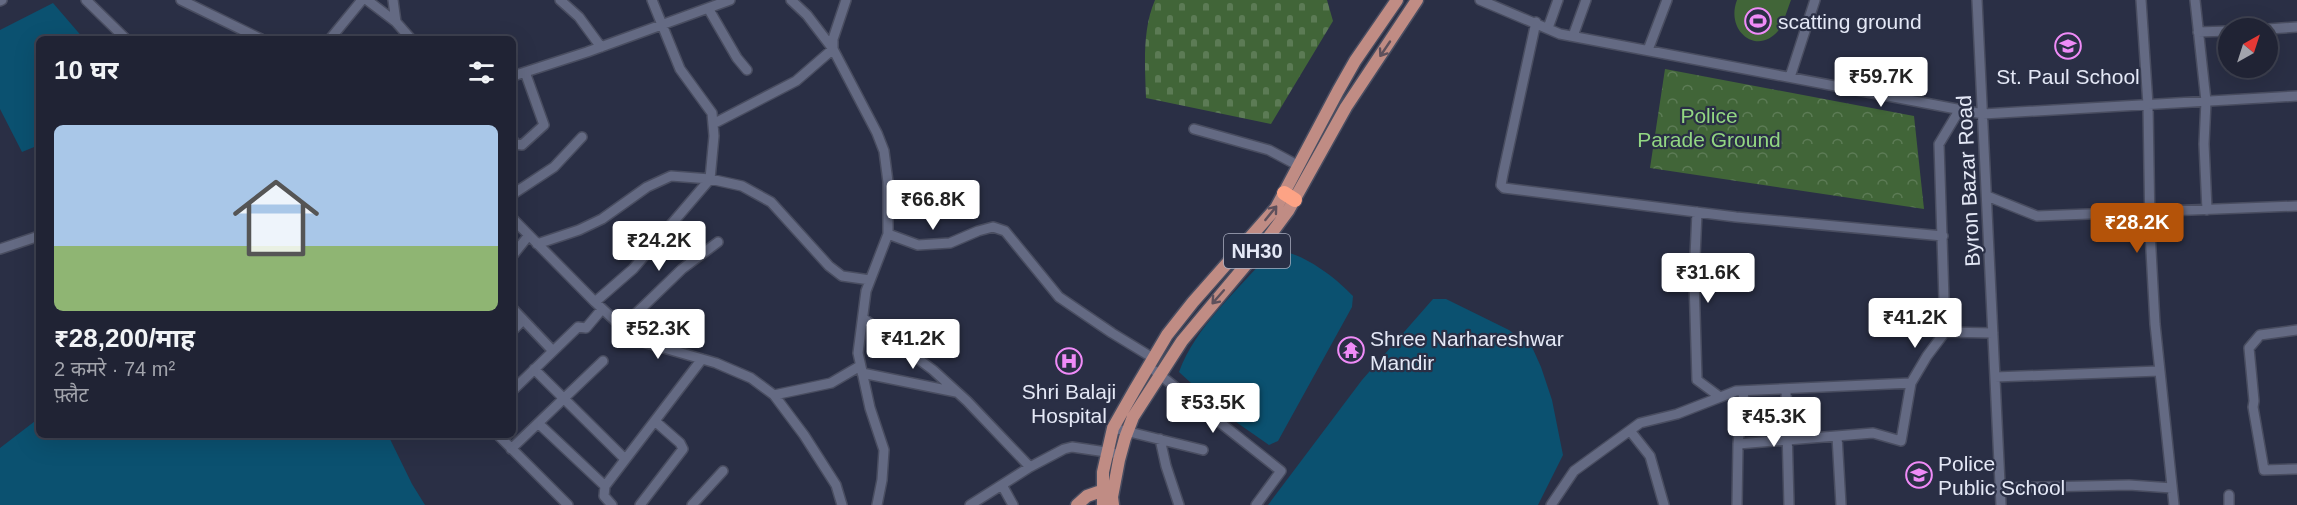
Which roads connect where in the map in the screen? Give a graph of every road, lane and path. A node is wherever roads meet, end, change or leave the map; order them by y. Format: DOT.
graph roads {
  1 [pos="86,0"];
  2 [pos="181,0"];
  3 [pos="362,0"];
  4 [pos="366,0"];
  5 [pos="393,0"];
  6 [pos="560,0"];
  7 [pos="652,0"];
  8 [pos="730,0"];
  9 [pos="791,0"];
  10 [pos="846,0"];
  11 [pos="1397,0"];
  12 [pos="1417,0"];
  13 [pos="1480,0"];
  14 [pos="1558,0"];
  15 [pos="1586,0"];
  16 [pos="1667,0"];
  17 [pos="1815,0"];
  18 [pos="1977,0"];
  19 [pos="2141,0"];
  20 [pos="2196,0"];
  21 [pos="708,8"];
  22 [pos="396,22"];
  23 [pos="1536,22"];
  24 [pos="662,25"];
  25 [pos="2297,27"];
  26 [pos="1548,28"];
  27 [pos="2278,28"];
  28 [pos="2218,31"];
  29 [pos="2198,32"];
  30 [pos="123,36"];
  31 [pos="255,36"];
  32 [pos="332,36"];
  33 [pos="408,36"];
  34 [pos="1573,36"];
  35 [pos="600,47"];
  36 [pos="833,49"];
  37 [pos="1648,50"];
  38 [pos="747,70"];
  39 [pos="525,72"];
  40 [pos="516,75"];
  41 [pos="1790,77"];
  42 [pos="2297,96"];
  43 [pos="2206,101"];
  44 [pos="2148,105"];
  45 [pos="1960,109"];
  46 [pos="1983,114"];
  47 [pos="713,124"];
  48 [pos="1194,129"];
  49 [pos="582,137"];
  50 [pos="516,144"];
  51 [pos="1299,166"];
  52 [pos="710,179"];
  53 [pos="516,192"];
  54 [pos="1290,196"];
  55 [pos="1987,196"];
  56 [pos="2297,206"];
  57 [pos="2149,210"];
  58 [pos="2208,210"];
  59 [pos="1696,212"];
  60 [pos="516,222"];
  61 [pos="888,234"];
  62 [pos="529,236"];
  63 [pos="1943,236"];
  64 [pos="36,237"];
  65 [pos="718,242"];
  66 [pos="537,244"];
  67 [pos="0,249"];
  68 [pos="516,251"];
  69 [pos="870,280"];
  70 [pos="599,306"];
  71 [pos="516,312"];
  72 [pos="863,318"];
  73 [pos="523,320"];
  74 [pos="516,327"];
  75 [pos="622,327"];
  76 [pos="2297,330"];
  77 [pos="1945,332"];
  78 [pos="1993,333"];
  79 [pos="554,351"];
  80 [pos="702,359"];
  81 [pos="603,361"];
  82 [pos="1151,362"];
  83 [pos="534,369"];
  84 [pos="861,370"];
  85 [pos="2159,371"];
  86 [pos="1160,375"];
  87 [pos="1995,377"];
  88 [pos="1911,383"];
  89 [pos="516,387"];
  90 [pos="1786,390"];
  91 [pos="1744,391"];
  92 [pos="958,393"];
  93 [pos="774,395"];
  94 [pos="1720,398"];
  95 [pos="564,399"];
  96 [pos="656,422"];
  97 [pos="538,423"];
  98 [pos="1113,428"];
  99 [pos="1127,432"];
  100 [pos="1631,432"];
  101 [pos="1837,436"];
  102 [pos="501,438"];
  103 [pos="1160,439"];
  104 [pos="1787,440"];
  105 [pos="1738,444"];
  106 [pos="511,449"];
  107 [pos="1203,450"];
  108 [pos="1108,452"];
  109 [pos="1121,454"];
  110 [pos="625,459"];
  111 [pos="1030,467"];
  112 [pos="2297,469"];
  113 [pos="723,471"];
  114 [pos="1002,485"];
  115 [pos="605,486"];
  116 [pos="2000,488"];
  117 [pos="2172,488"];
  118 [pos="1108,489"];
  119 [pos="1105,504"];
  120 [pos="568,505"];
  121 [pos="612,505"];
  122 [pos="640,505"];
  123 [pos="692,505"];
  124 [pos="842,505"];
  125 [pos="877,505"];
  126 [pos="970,505"];
  127 [pos="1013,505"];
  128 [pos="1077,505"];
  129 [pos="1179,505"];
  130 [pos="1256,505"];
  131 [pos="1551,505"];
  132 [pos="1664,505"];
  133 [pos="1737,505"];
  134 [pos="1789,505"];
  135 [pos="1841,505"];
  136 [pos="2001,505"];
  137 [pos="2174,505"];
  1 -- 30 [label="street"];
  2 -- 31 [label="street"];
  3 -- 32 [label="street"];
  4 -- 22 [label="street"];
  5 -- 22 [label="street"];
  6 -- 35 [label="street"];
  7 -- 24 [label="street"];
  8 -- 21 [label="street"];
  9 -- 36 [label="street"];
  10 -- 36 [label="street"];
  11 -- 51 [label="main road, NH30"];
  12 -- 54 [label="main road, NH30, one-way"];
  13 -- 23 [label="street"];
  14 -- 26 [label="street"];
  15 -- 34 [label="street"];
  16 -- 37 [label="street"];
  17 -- 41 [label="street"];
  18 -- 46 [label="street, Byron Bazar Road"];
  19 -- 44 [label="street"];
  20 -- 29 [label="street"];
  21 -- 24 [label="street"];
  21 -- 38 [label="street"];
  22 -- 33 [label="street"];
  23 -- 26 [label="street"];
  23 -- 59 [label="street"];
  24 -- 35 [label="street"];
  24 -- 47 [label="street"];
  25 -- 27 [label="street"];
  26 -- 34 [label="street"];
  28 -- 29 [label="street"];
  29 -- 43 [label="street"];
  34 -- 37 [label="street"];
  35 -- 39 [label="street"];
  36 -- 47 [label="street"];
  36 -- 61 [label="street"];
  37 -- 41 [label="street"];
  39 -- 40 [label="street"];
  39 -- 50 [label="street"];
  41 -- 45 [label="street"];
  42 -- 43 [label="street"];
  43 -- 44 [label="street"];
  43 -- 58 [label="street"];
  44 -- 46 [label="street"];
  44 -- 57 [label="street"];
  45 -- 46 [label="street"];
  45 -- 63 [label="street"];
  46 -- 55 [label="street, Byron Bazar Road"];
  47 -- 52 [label="street"];
  48 -- 51 [label="street"];
  49 -- 53 [label="street"];
  51 -- 54 [label="main road, NH30"];
  52 -- 66 [label="street"];
  52 -- 69 [label="street"];
  52 -- 70 [label="street"];
  82 -- 54 [label="main road, NH30, one-way"];
  54 -- 86 [label="main road, NH30, one-way"];
  55 -- 57 [label="street"];
  55 -- 78 [label="street, Byron Bazar Road"];
  56 -- 58 [label="street"];
  57 -- 58 [label="street"];
  57 -- 85 [label="street"];
  59 -- 63 [label="street"];
  59 -- 94 [label="street"];
  60 -- 62 [label="street"];
  61 -- 69 [label="street"];
  61 -- 82 [label="street"];
  62 -- 66 [label="street"];
  62 -- 68 [label="street"];
  63 -- 77 [label="street"];
  64 -- 67 [label="street"];
  65 -- 75 [label="street"];
  66 -- 70 [label="street"];
  69 -- 72 [label="street"];
  70 -- 75 [label="street"];
  70 -- 79 [label="street"];
  71 -- 73 [label="street"];
  72 -- 84 [label="street"];
  72 -- 92 [label="street"];
  73 -- 74 [label="street"];
  73 -- 79 [label="street"];
  75 -- 80 [label="street"];
  76 -- 112 [label="street"];
  77 -- 78 [label="street"];
  77 -- 88 [label="street"];
  78 -- 87 [label="street, Byron Bazar Road"];
  79 -- 83 [label="street"];
  80 -- 93 [label="street"];
  80 -- 96 [label="street"];
  81 -- 95 [label="street"];
  82 -- 86 [label="street"];
  82 -- 98 [label="main road, NH30"];
  83 -- 89 [label="street"];
  83 -- 95 [label="street"];
  84 -- 92 [label="street"];
  84 -- 93 [label="street"];
  84 -- 125 [label="street"];
  85 -- 87 [label="street"];
  85 -- 117 [label="street"];
  86 -- 99 [label="main road, NH30"];
  86 -- 130 [label="street"];
  87 -- 116 [label="street, Byron Bazar Road"];
  88 -- 90 [label="street"];
  88 -- 101 [label="street"];
  90 -- 91 [label="street"];
  90 -- 104 [label="street"];
  91 -- 94 [label="street"];
  91 -- 105 [label="street"];
  92 -- 111 [label="street"];
  93 -- 124 [label="street"];
  94 -- 100 [label="street"];
  95 -- 97 [label="street"];
  95 -- 110 [label="street"];
  96 -- 110 [label="street"];
  96 -- 122 [label="street"];
  97 -- 106 [label="street"];
  97 -- 115 [label="street"];
  98 -- 99 [label="street"];
  98 -- 108 [label="main road, NH30"];
  99 -- 103 [label="street"];
  99 -- 109 [label="main road, NH30"];
  100 -- 131 [label="street"];
  100 -- 132 [label="street"];
  101 -- 104 [label="street"];
  101 -- 135 [label="street"];
  102 -- 106 [label="street"];
  103 -- 107 [label="street"];
  103 -- 129 [label="street"];
  104 -- 105 [label="street"];
  104 -- 134 [label="street"];
  105 -- 133 [label="street"];
  106 -- 120 [label="street"];
  108 -- 109 [label="street"];
  108 -- 111 [label="street"];
  108 -- 118 [label="main road, NH30"];
  109 -- 118 [label="main road, NH30"];
  110 -- 115 [label="street"];
  111 -- 114 [label="street"];
  113 -- 123 [label="street"];
  114 -- 126 [label="street"];
  114 -- 127 [label="street"];
  115 -- 121 [label="street"];
  116 -- 117 [label="street"];
  116 -- 136 [label="street, Byron Bazar Road"];
  117 -- 137 [label="street"];
  118 -- 119 [label="main road, NH30"];
  118 -- 128 [label="main road"];
}
